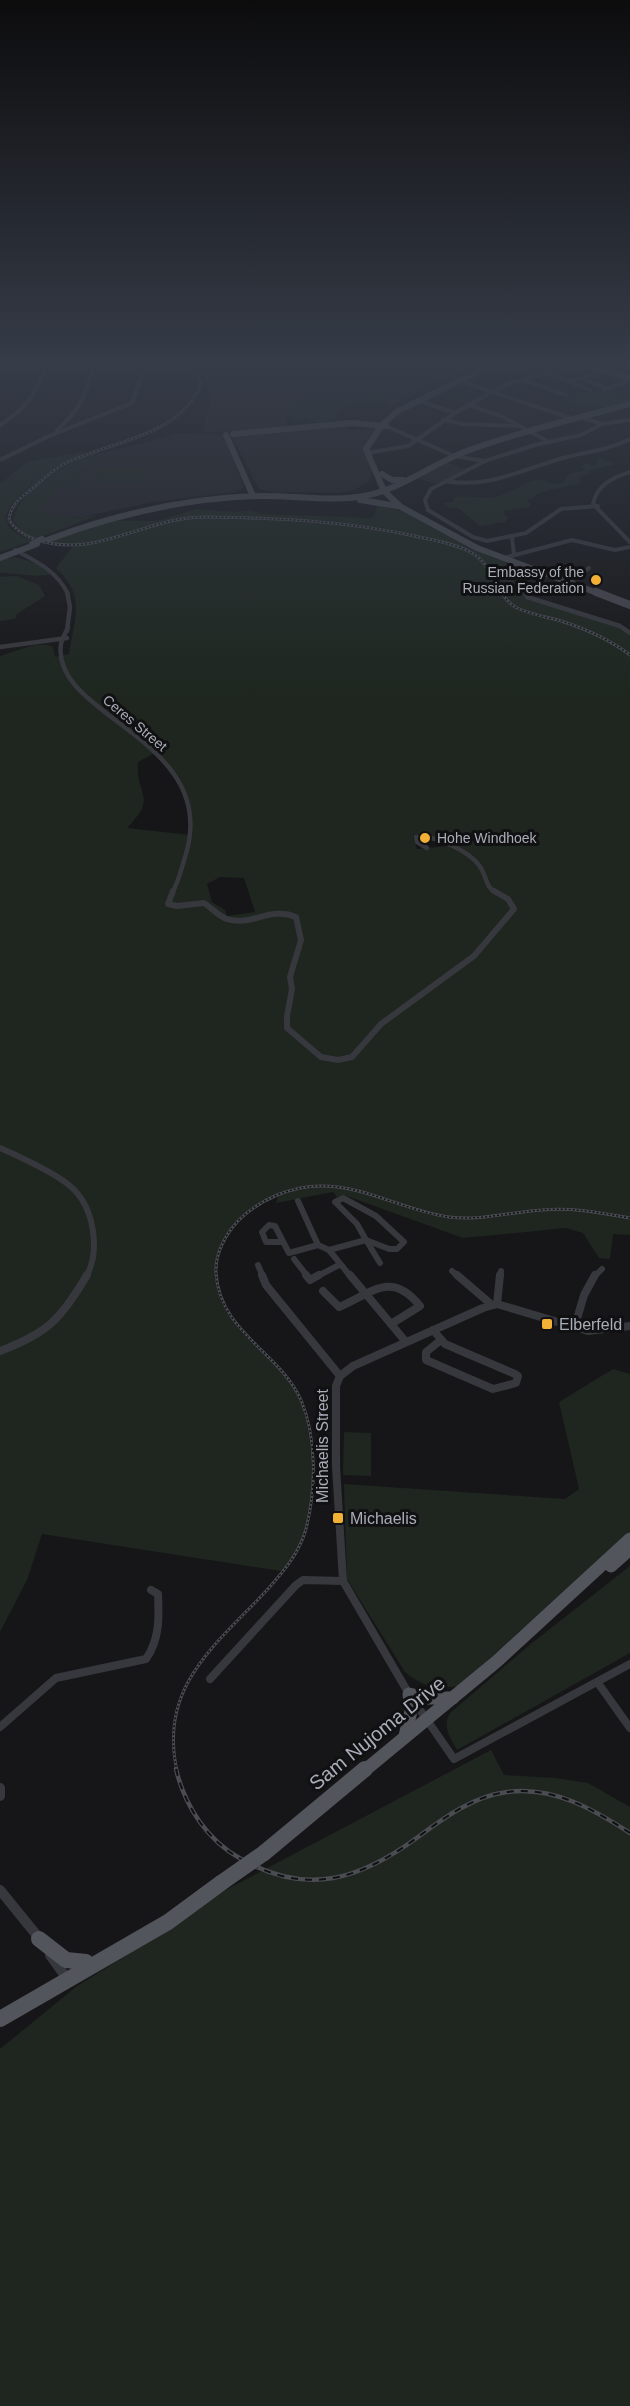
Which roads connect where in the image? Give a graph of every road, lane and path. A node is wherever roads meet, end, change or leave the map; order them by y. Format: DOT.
graph roads {
  1 [pos="243,473"];
  2 [pos="379,473"];
  3 [pos="420,473"];
  4 [pos="460,473"];
  5 [pos="515,473"];
  6 [pos="382,474"];
  7 [pos="630,474"];
  8 [pos="445,481"];
  9 [pos="403,482"];
  10 [pos="386,489"];
  11 [pos="251,492"];
  12 [pos="333,499"];
  13 [pos="596,506"];
  14 [pos="403,507"];
  15 [pos="510,538"];
  16 [pos="39,542"];
  17 [pos="630,542"];
  18 [pos="630,547"];
  19 [pos="17,551"];
  20 [pos="1,555"];
  21 [pos="27,556"];
  22 [pos="514,558"];
  23 [pos="589,568"];
  24 [pos="569,582"];
  25 [pos="629,604"];
  26 [pos="66,630"];
  27 [pos="630,633"];
  28 [pos="65,638"];
  29 [pos="54,639"];
  30 [pos="61,645"];
  31 [pos="0,647"];
  32 [pos="62,656"];
  33 [pos="427,848"];
  34 [pos="0,1148"];
  35 [pos="298,1201"];
  36 [pos="364,1239"];
  37 [pos="282,1242"];
  38 [pos="318,1245"];
  39 [pos="329,1250"];
  40 [pos="294,1259"];
  41 [pos="380,1263"];
  42 [pos="258,1265"];
  43 [pos="339,1265"];
  44 [pos="602,1269"];
  45 [pos="452,1271"];
  46 [pos="501,1271"];
  47 [pos="323,1291"];
  48 [pos="364,1293"];
  49 [pos="495,1305"];
  50 [pos="391,1324"];
  51 [pos="575,1326"];
  52 [pos="630,1326"];
  53 [pos="433,1330"];
  54 [pos="441,1340"];
  55 [pos="406,1342"];
  56 [pos="0,1351"];
  57 [pos="340,1376"];
  58 [pos="630,1547"];
  59 [pos="343,1581"];
  60 [pos="151,1590"];
  61 [pos="630,1664"];
  62 [pos="210,1678"];
  63 [pos="598,1683"];
  64 [pos="409,1694"];
  65 [pos="453,1698"];
  66 [pos="428,1719"];
  67 [pos="0,1727"];
  68 [pos="630,1728"];
  69 [pos="405,1736"];
  70 [pos="0,1788"];
  71 [pos="0,1797"];
  72 [pos="217,1887"];
  73 [pos="0,1890"];
  74 [pos="39,1939"];
  75 [pos="87,1962"];
  76 [pos="66,1977"];
  77 [pos="0,2011"];
  78 [pos="0,2019"];
  1 -- 11 [label="main road"];
  2 -- 10 [label="main road"];
  3 -- 9 [label="main road"];
  4 -- 8 [label="street"];
  5 -- 8 [label="street"];
  6 -- 9 [label="main road"];
  6 -- 10 [label="main road"];
  7 -- 13 [label="street"];
  8 -- 15 [label="street"];
  9 -- 10 [label="main road"];
  9 -- 14 [label="main road"];
  10 -- 11 [label="main road"];
  10 -- 12 [label="main road"];
  10 -- 14 [label="main road"];
  11 -- 12 [label="main road"];
  11 -- 16 [label="main road"];
  11 -- 16 [label="main road"];
  12 -- 14 [label="main road"];
  13 -- 15 [label="street"];
  13 -- 17 [label="street"];
  14 -- 22 [label="main road"];
  15 -- 22 [label="street"];
  16 -- 19 [label="main road"];
  16 -- 21 [label="main road"];
  18 -- 22 [label="street"];
  19 -- 20 [label="main road"];
  19 -- 21 [label="street, Ceres Street"];
  21 -- 26 [label="street, Ceres Street"];
  22 -- 24 [label="main road"];
  22 -- 27 [label="street"];
  23 -- 24 [label="street"];
  24 -- 25 [label="main road"];
  26 -- 28 [label="street, Ceres Street"];
  26 -- 29 [label="street"];
  28 -- 29 [label="street"];
  28 -- 30 [label="street, Ceres Street"];
  28 -- 32 [label="street, Ceres Street"];
  29 -- 30 [label="street"];
  29 -- 31 [label="street"];
  30 -- 32 [label="street, Ceres Street"];
  32 -- 33 [label="street, Ceres Street"];
  34 -- 56 [label="street"];
  35 -- 38 [label="street"];
  36 -- 36 [label="street"];
  36 -- 39 [label="street"];
  36 -- 41 [label="street"];
  37 -- 38 [label="street"];
  38 -- 39 [label="street"];
  39 -- 43 [label="street"];
  40 -- 43 [label="street"];
  42 -- 57 [label="street"];
  43 -- 48 [label="street"];
  44 -- 51 [label="street"];
  45 -- 49 [label="street"];
  46 -- 49 [label="street"];
  47 -- 48 [label="street"];
  48 -- 50 [label="street"];
  48 -- 50 [label="street"];
  49 -- 51 [label="street"];
  49 -- 53 [label="street, Michaelis Street"];
  50 -- 55 [label="street"];
  51 -- 52 [label="street"];
  53 -- 54 [label="street"];
  53 -- 55 [label="street, Michaelis Street"];
  54 -- 54 [label="street"];
  55 -- 57 [label="street, Michaelis Street"];
  57 -- 59 [label="street, Michaelis Street"];
  58 -- 65 [label="main road, Sam Nujoma Drive"];
  59 -- 62 [label="street"];
  59 -- 64 [label="street, Michaelis Street"];
  60 -- 67 [label="street"];
  61 -- 63 [label="street"];
  63 -- 66 [label="street, Michaelis Street"];
  63 -- 68 [label="street"];
  64 -- 65 [label="main road"];
  64 -- 66 [label="street, Michaelis Street"];
  64 -- 69 [label="main road"];
  65 -- 66 [label="main road, Sam Nujoma Drive"];
  66 -- 69 [label="main road, Sam Nujoma Drive"];
  69 -- 72 [label="main road, Sam Nujoma Drive, bridge"];
  70 -- 71 [label="street"];
  72 -- 75 [label="main road, Sam Nujoma Drive"];
  72 -- 76 [label="main road, Sam Nujoma Drive"];
  73 -- 74 [label="street"];
  74 -- 75 [label="main road"];
  74 -- 76 [label="street"];
  75 -- 76 [label="main road, Sam Nujoma Drive"];
  76 -- 77 [label="main road, Sam Nujoma Drive"];
  76 -- 78 [label="main road, Sam Nujoma Drive"];
}
